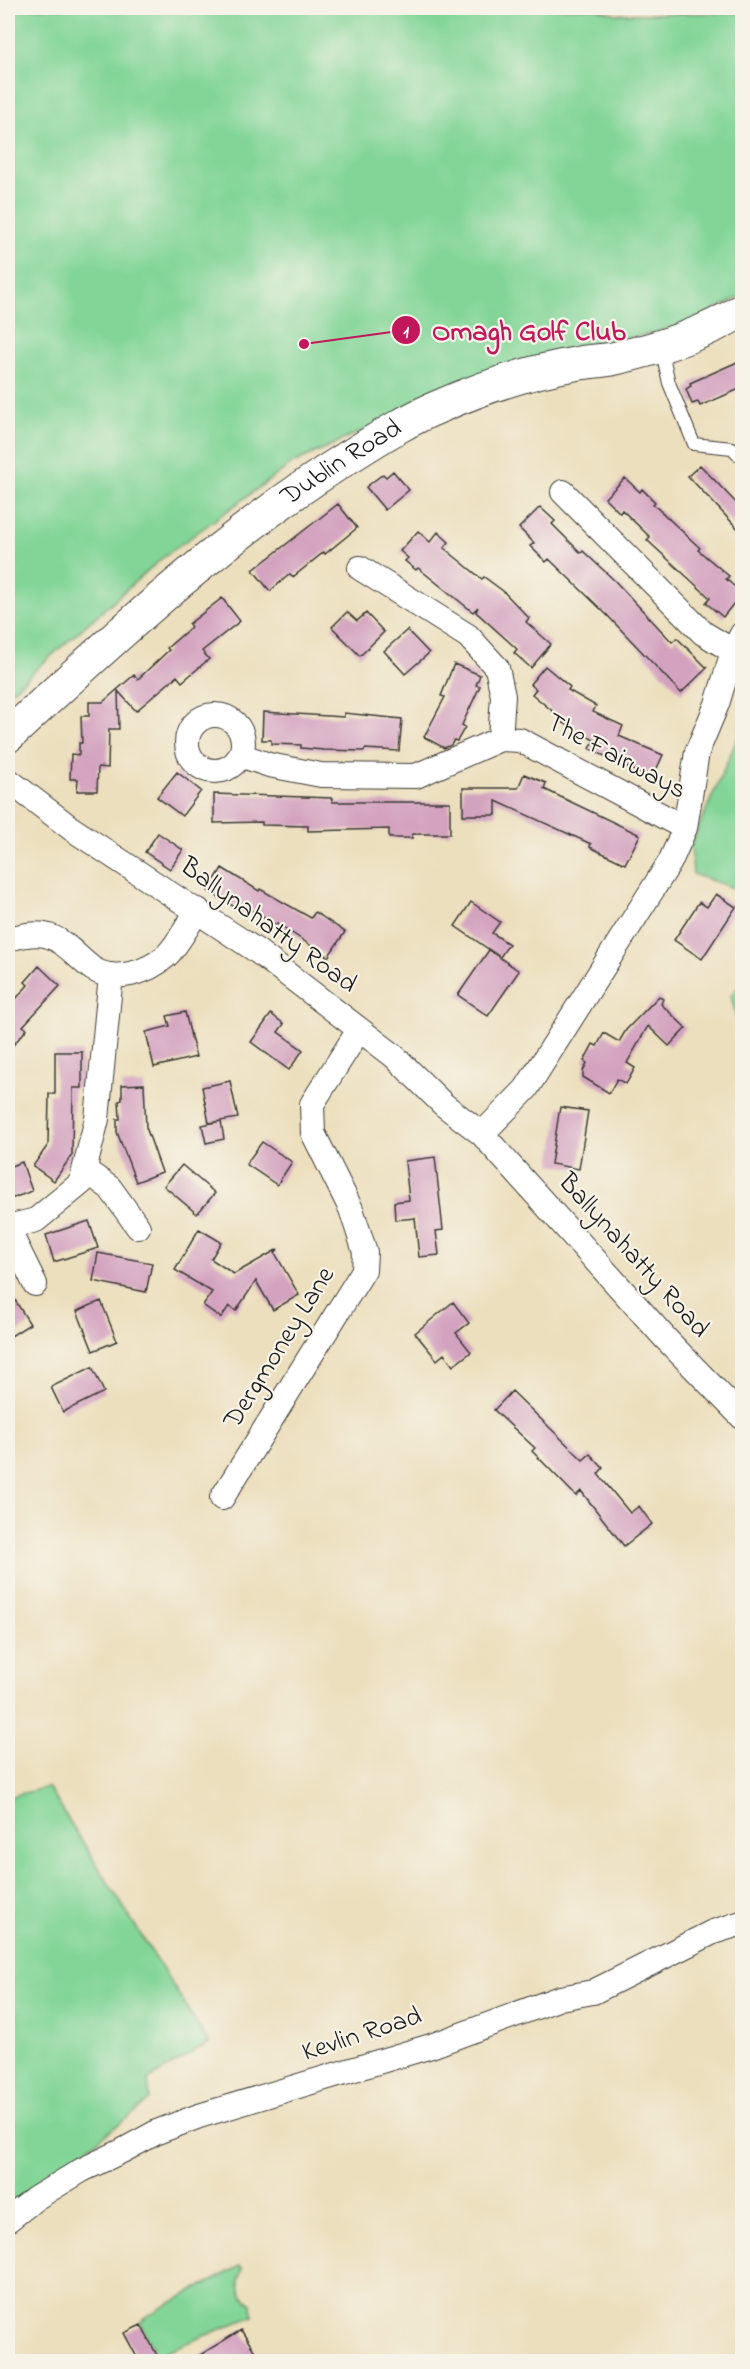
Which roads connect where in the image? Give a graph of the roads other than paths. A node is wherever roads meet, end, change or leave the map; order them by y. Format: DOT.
graph roads {
  1 [pos="742,310"];
  2 [pos="661,346"];
  3 [pos="742,458"];
  4 [pos="563,492"];
  5 [pos="360,568"];
  6 [pos="737,643"];
  7 [pos="8,736"];
  8 [pos="500,739"];
  9 [pos="240,755"];
  10 [pos="8,780"];
  11 [pos="685,828"];
  12 [pos="198,910"];
  13 [pos="8,939"];
  14 [pos="111,975"];
  15 [pos="359,1030"];
  16 [pos="482,1134"];
  17 [pos="84,1170"];
  18 [pos="138,1227"];
  19 [pos="8,1228"];
  20 [pos="35,1284"];
  21 [pos="742,1417"];
  22 [pos="222,1498"];
  23 [pos="742,1923"];
  24 [pos="8,2220"];
  1 -- 2 [label="street, Dublin Road"];
  2 -- 3 [label="lane"];
  2 -- 7 [label="street, Dublin Road"];
  4 -- 6 [label="street"];
  5 -- 8 [label="street"];
  6 -- 11 [label="street"];
  8 -- 9 [label="street"];
  8 -- 11 [label="street, The Fairways"];
  10 -- 12 [label="street, Ballynahatty Road"];
  11 -- 16 [label="street"];
  12 -- 14 [label="street"];
  12 -- 15 [label="street, Ballynahatty Road"];
  13 -- 14 [label="street"];
  14 -- 17 [label="street"];
  15 -- 16 [label="street, Ballynahatty Road"];
  15 -- 22 [label="street, Dergmoney Lane"];
  16 -- 21 [label="street, Ballynahatty Road"];
  17 -- 18 [label="street"];
  17 -- 19 [label="street"];
  19 -- 20 [label="street"];
  23 -- 24 [label="street, Kevlin Road"];
}
